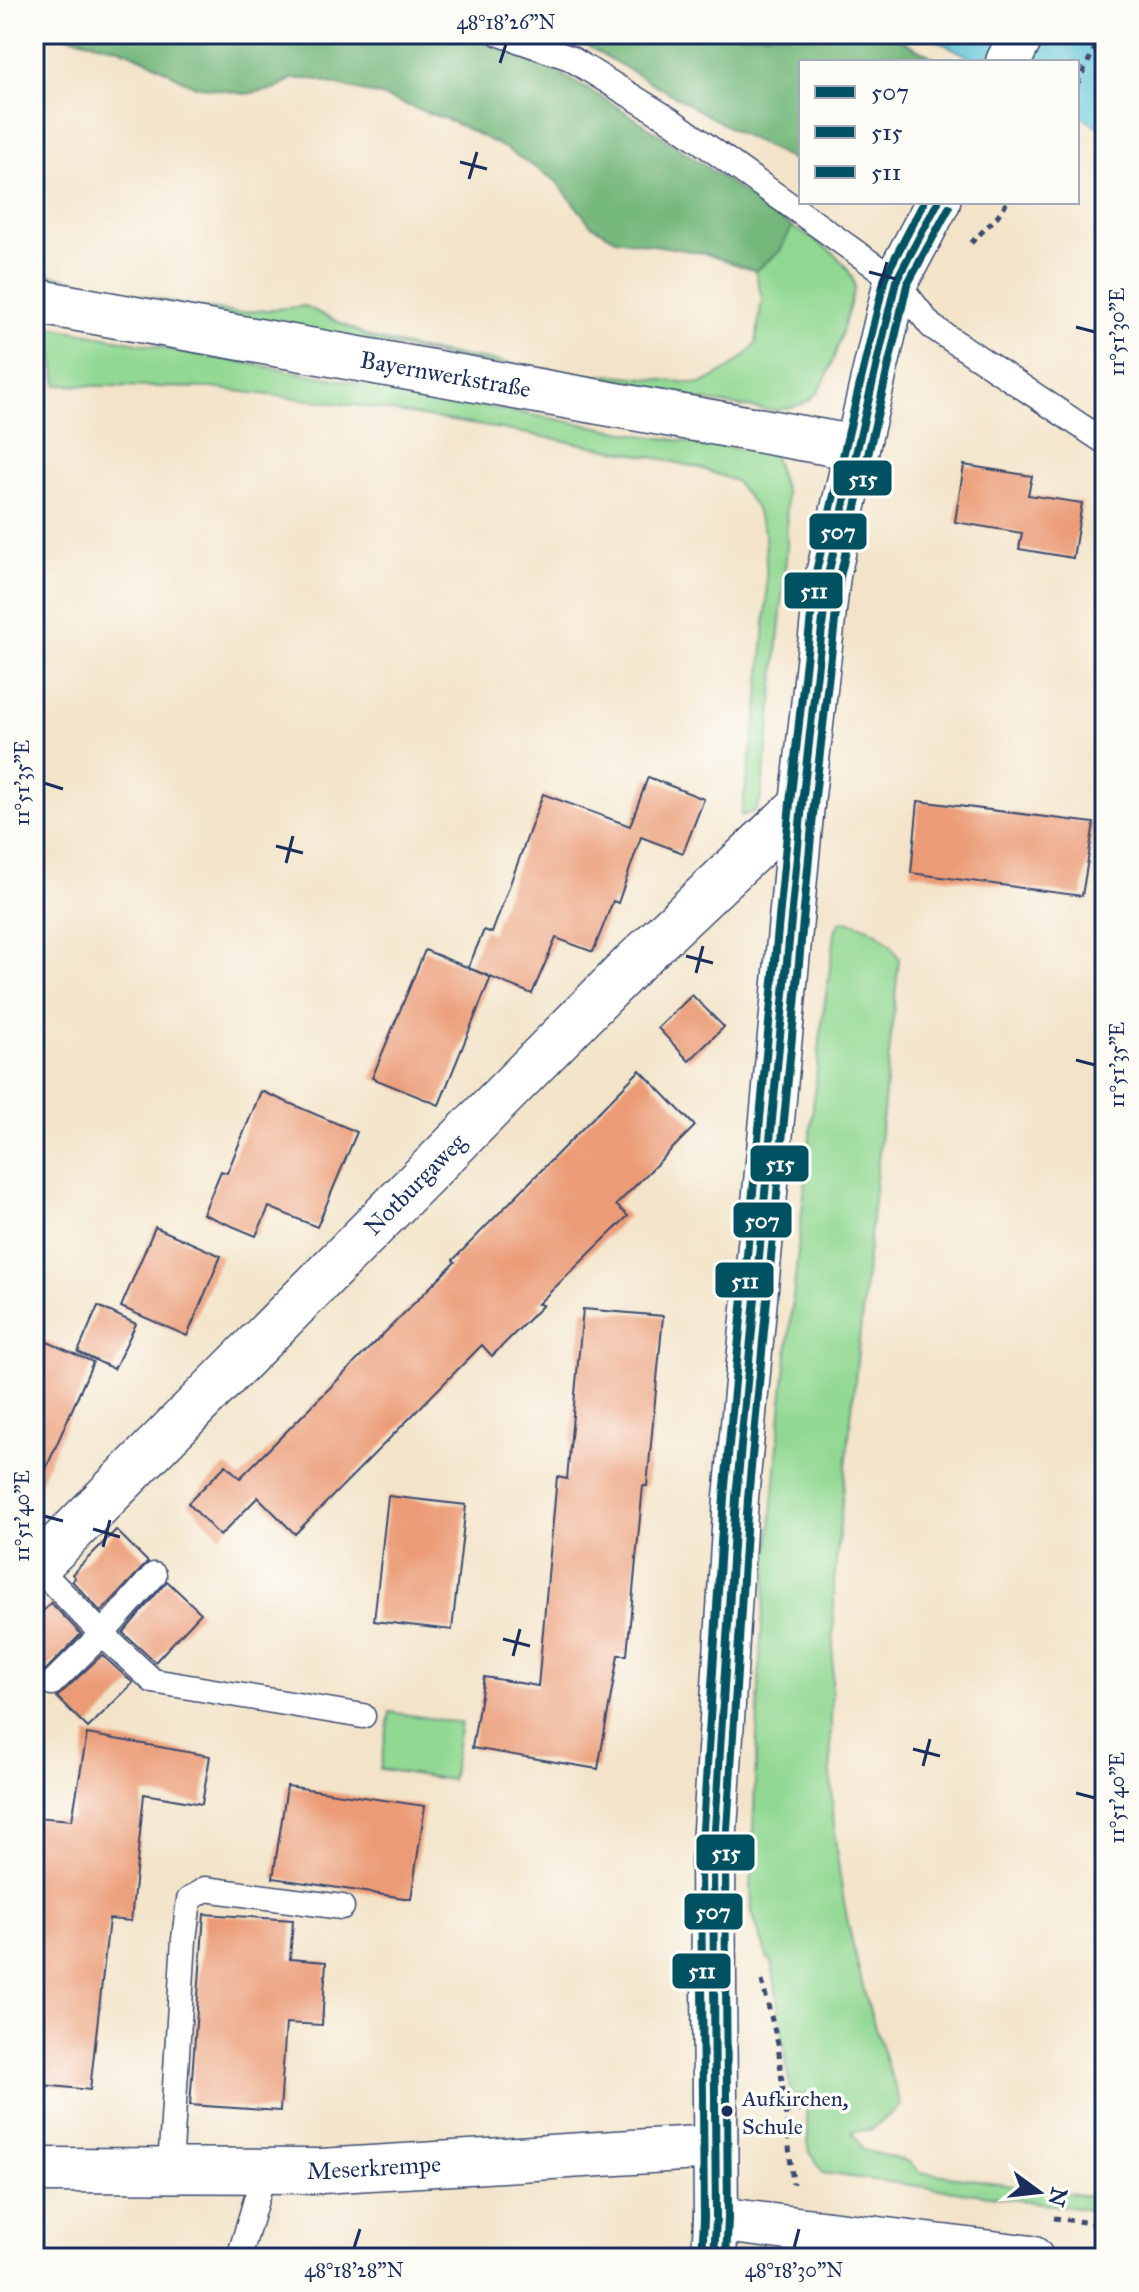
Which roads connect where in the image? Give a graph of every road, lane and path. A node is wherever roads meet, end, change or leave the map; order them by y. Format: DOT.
graph roads {
  1 [pos="500,34"];
  2 [pos="1022,34"];
  3 [pos="1102,34"];
  4 [pos="1009,60"];
  5 [pos="1079,80"];
  6 [pos="937,204"];
  7 [pos="1006,204"];
  8 [pos="964,250"];
  9 [pos="896,281"];
  10 [pos="34,301"];
  11 [pos="1105,442"];
  12 [pos="857,448"];
  13 [pos="802,804"];
  14 [pos="36,1568"];
  15 [pos="154,1575"];
  16 [pos="102,1634"];
  17 [pos="52,1683"];
  18 [pos="363,1716"];
  19 [pos="342,1907"];
  20 [pos="760,1971"];
  21 [pos="800,2110"];
  22 [pos="785,2112"];
  23 [pos="715,2147"];
  24 [pos="170,2169"];
  25 [pos="265,2169"];
  26 [pos="34,2170"];
  27 [pos="777,2225"];
  28 [pos="715,2238"];
  29 [pos="239,2258"];
  30 [pos="1031,2258"];
  1 -- 9 [label="lane"];
  2 -- 4 [label="street"];
  3 -- 5 [label="path"];
  6 -- 9 [label="street"];
  7 -- 8 [label="path"];
  9 -- 11 [label="lane"];
  9 -- 12 [label="street"];
  10 -- 12 [label="street, Bayernwerkstraße"];
  12 -- 13 [label="street"];
  13 -- 14 [label="street, Notburgaweg"];
  13 -- 23 [label="street"];
  14 -- 16 [label="lane"];
  15 -- 16 [label="lane"];
  16 -- 17 [label="lane"];
  16 -- 18 [label="lane"];
  19 -- 24 [label="lane"];
  20 -- 22 [label="path"];
  21 -- 22 [label="path"];
  22 -- 27 [label="path"];
  23 -- 25 [label="street, Meserkrempe"];
  23 -- 28 [label="street"];
  24 -- 25 [label="street, Meserkrempe"];
  24 -- 26 [label="street, Meserkrempe"];
  25 -- 29 [label="lane"];
  27 -- 28 [label="street"];
  27 -- 30 [label="street"];
}
